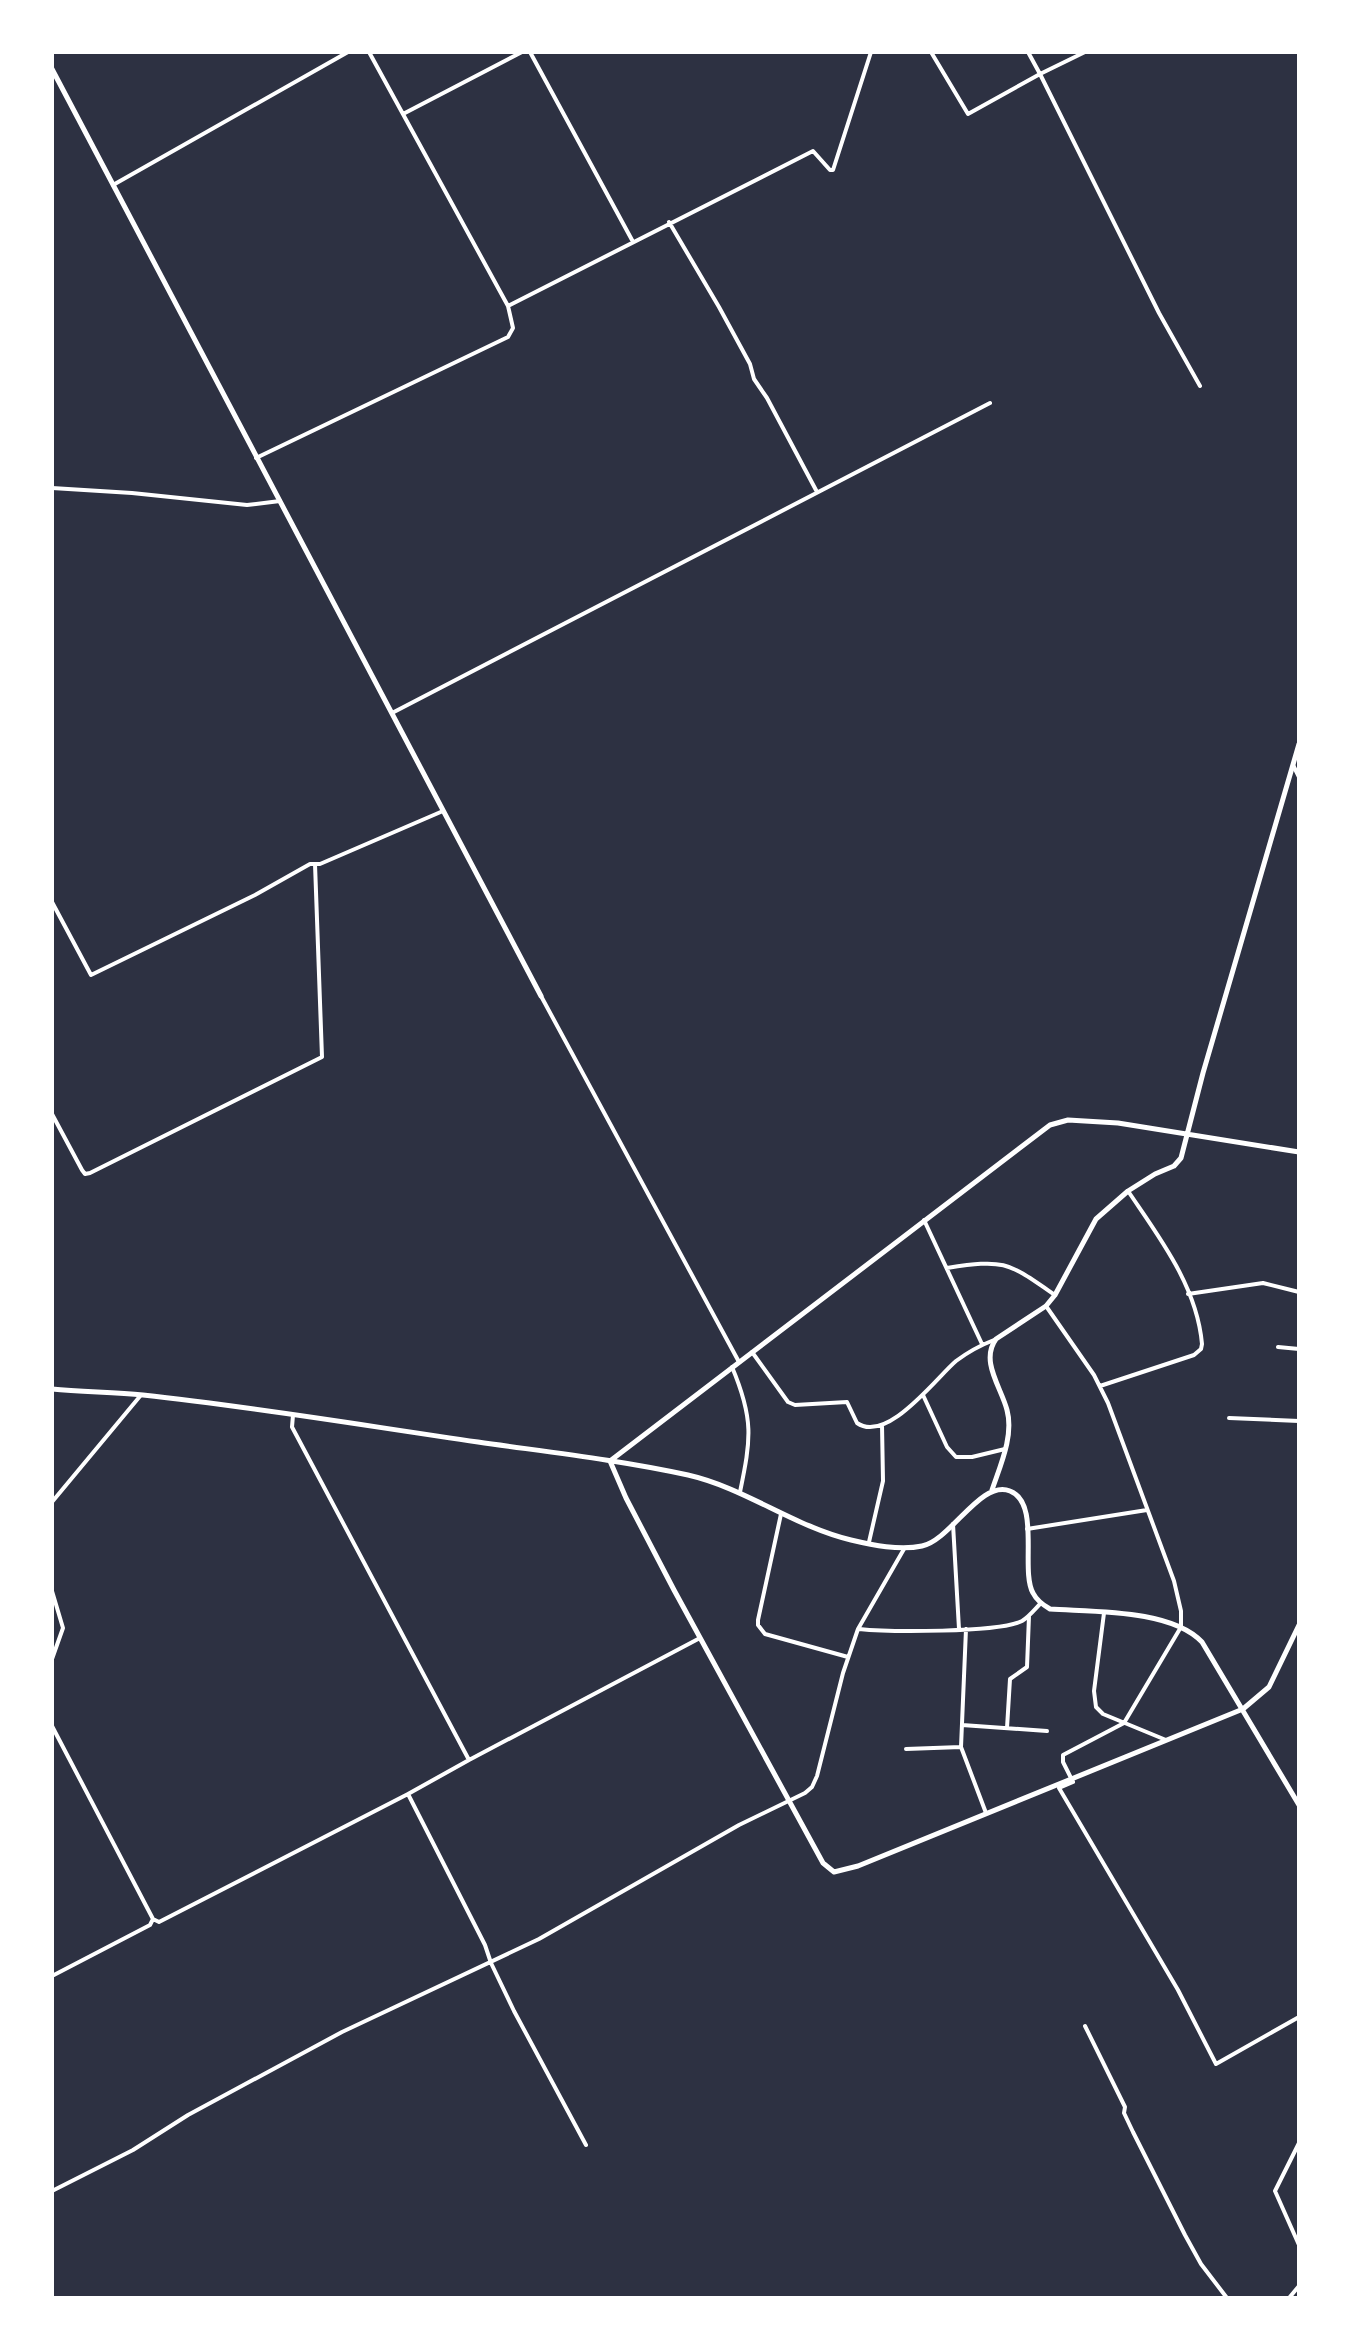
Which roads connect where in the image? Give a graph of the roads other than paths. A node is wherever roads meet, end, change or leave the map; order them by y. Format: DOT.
graph roads {
  1 [pos="348,52"];
  2 [pos="369,52"];
  3 [pos="522,52"];
  4 [pos="530,52"];
  5 [pos="871,52"];
  6 [pos="931,52"];
  7 [pos="1028,52"];
  8 [pos="1085,52"];
  9 [pos="52,69"];
  10 [pos="1040,74"];
  11 [pos="403,114"];
  12 [pos="113,185"];
  13 [pos="669,222"];
  14 [pos="633,240"];
  15 [pos="508,306"];
  16 [pos="1200,386"];
  17 [pos="990,403"];
  18 [pos="256,458"];
  19 [pos="52,488"];
  20 [pos="817,492"];
  21 [pos="280,501"];
  22 [pos="392,713"];
  23 [pos="1299,744"];
  24 [pos="1293,765"];
  25 [pos="1299,777"];
  26 [pos="443,811"];
  27 [pos="315,864"];
  28 [pos="52,902"];
  29 [pos="541,996"];
  30 [pos="52,1114"];
  31 [pos="1189,1132"];
  32 [pos="1299,1152"];
  33 [pos="1128,1191"];
  34 [pos="924,1220"];
  35 [pos="947,1268"];
  36 [pos="1299,1292"];
  37 [pos="1188,1294"];
  38 [pos="1055,1295"];
  39 [pos="1046,1306"];
  40 [pos="996,1339"];
  41 [pos="982,1344"];
  42 [pos="1278,1347"];
  43 [pos="1299,1349"];
  44 [pos="752,1352"];
  45 [pos="739,1362"];
  46 [pos="732,1367"];
  47 [pos="1100,1386"];
  48 [pos="53,1390"];
  49 [pos="141,1395"];
  50 [pos="923,1395"];
  51 [pos="293,1415"];
  52 [pos="1229,1418"];
  53 [pos="1299,1421"];
  54 [pos="882,1425"];
  55 [pos="1005,1449"];
  56 [pos="610,1461"];
  57 [pos="992,1490"];
  58 [pos="739,1493"];
  59 [pos="52,1502"];
  60 [pos="1147,1510"];
  61 [pos="781,1514"];
  62 [pos="953,1524"];
  63 [pos="1027,1529"];
  64 [pos="869,1542"];
  65 [pos="904,1549"];
  66 [pos="52,1591"];
  67 [pos="1041,1603"];
  68 [pos="1104,1613"];
  69 [pos="1029,1616"];
  70 [pos="1299,1625"];
  71 [pos="1181,1627"];
  72 [pos="858,1629"];
  73 [pos="959,1629"];
  74 [pos="966,1629"];
  75 [pos="700,1638"];
  76 [pos="848,1657"];
  77 [pos="52,1659"];
  78 [pos="1243,1709"];
  79 [pos="1124,1723"];
  80 [pos="961,1725"];
  81 [pos="52,1726"];
  82 [pos="1007,1728"];
  83 [pos="1047,1731"];
  84 [pos="1166,1740"];
  85 [pos="961,1747"];
  86 [pos="906,1749"];
  87 [pos="469,1760"];
  88 [pos="1071,1779"];
  89 [pos="408,1794"];
  90 [pos="790,1800"];
  91 [pos="1299,1805"];
  92 [pos="986,1814"];
  93 [pos="153,1919"];
  94 [pos="491,1963"];
  95 [pos="52,1976"];
  96 [pos="1299,2017"];
  97 [pos="1085,2026"];
  98 [pos="1299,2143"];
  99 [pos="586,2145"];
  100 [pos="52,2191"];
  101 [pos="1299,2245"];
  102 [pos="1299,2286"];
  103 [pos="1227,2298"];
  104 [pos="1289,2298"];
  1 -- 12 [label="street"];
  2 -- 11 [label="street"];
  3 -- 11 [label="street"];
  4 -- 14 [label="street"];
  5 -- 13 [label="street"];
  6 -- 10 [label="street"];
  7 -- 10 [label="street"];
  8 -- 10 [label="street"];
  9 -- 12 [label="street"];
  10 -- 16 [label="street"];
  11 -- 15 [label="street"];
  12 -- 18 [label="street"];
  13 -- 14 [label="street"];
  13 -- 20 [label="street"];
  14 -- 15 [label="street"];
  15 -- 18 [label="street"];
  17 -- 20 [label="street"];
  18 -- 21 [label="street"];
  19 -- 21 [label="street"];
  20 -- 22 [label="street"];
  21 -- 22 [label="street"];
  22 -- 26 [label="street"];
  23 -- 24 [label="street"];
  24 -- 25 [label="street"];
  24 -- 31 [label="street"];
  26 -- 27 [label="street"];
  26 -- 29 [label="street"];
  27 -- 28 [label="street"];
  27 -- 30 [label="street"];
  29 -- 45 [label="street"];
  31 -- 32 [label="street"];
  31 -- 33 [label="street"];
  31 -- 34 [label="street"];
  33 -- 37 [label="street"];
  33 -- 38 [label="street"];
  34 -- 35 [label="street"];
  34 -- 44 [label="street"];
  35 -- 38 [label="street"];
  35 -- 41 [label="street"];
  36 -- 37 [label="street"];
  37 -- 47 [label="street"];
  38 -- 39 [label="street"];
  39 -- 40 [label="street"];
  39 -- 47 [label="street"];
  40 -- 41 [label="street"];
  40 -- 55 [label="street"];
  41 -- 50 [label="street"];
  42 -- 43 [label="street"];
  44 -- 45 [label="street"];
  44 -- 54 [label="street"];
  45 -- 46 [label="street"];
  46 -- 56 [label="street"];
  46 -- 58 [label="street"];
  47 -- 60 [label="street"];
  48 -- 49 [label="street"];
  49 -- 51 [label="street"];
  49 -- 59 [label="street"];
  50 -- 54 [label="street"];
  50 -- 55 [label="street"];
  51 -- 56 [label="street"];
  51 -- 87 [label="street"];
  52 -- 53 [label="street"];
  54 -- 64 [label="street"];
  55 -- 57 [label="street"];
  56 -- 58 [label="street"];
  56 -- 75 [label="street"];
  57 -- 62 [label="street"];
  57 -- 63 [label="street"];
  58 -- 61 [label="street"];
  60 -- 63 [label="street"];
  60 -- 71 [label="street"];
  61 -- 64 [label="street"];
  61 -- 76 [label="street"];
  62 -- 65 [label="street"];
  62 -- 73 [label="street"];
  63 -- 67 [label="street"];
  64 -- 65 [label="street"];
  65 -- 72 [label="street"];
  66 -- 77 [label="street"];
  67 -- 68 [label="street"];
  67 -- 69 [label="street"];
  68 -- 71 [label="street"];
  68 -- 79 [label="street"];
  69 -- 74 [label="street"];
  69 -- 82 [label="street"];
  70 -- 78 [label="street"];
  71 -- 78 [label="street"];
  71 -- 79 [label="street"];
  72 -- 73 [label="street"];
  72 -- 76 [label="street"];
  73 -- 74 [label="street"];
  74 -- 80 [label="street"];
  75 -- 87 [label="street"];
  75 -- 90 [label="street"];
  76 -- 90 [label="street"];
  78 -- 84 [label="street"];
  78 -- 91 [label="street"];
  79 -- 84 [label="street"];
  79 -- 88 [label="street"];
  80 -- 82 [label="street"];
  80 -- 85 [label="street"];
  81 -- 93 [label="street"];
  82 -- 83 [label="street"];
  84 -- 88 [label="street"];
  85 -- 86 [label="street"];
  85 -- 92 [label="street"];
  87 -- 89 [label="street"];
  88 -- 92 [label="street"];
  88 -- 96 [label="street"];
  89 -- 93 [label="street"];
  89 -- 94 [label="street"];
  90 -- 92 [label="street"];
  90 -- 94 [label="street"];
  93 -- 95 [label="street"];
  94 -- 99 [label="street"];
  94 -- 100 [label="street"];
  97 -- 103 [label="street"];
  98 -- 101 [label="street"];
  102 -- 104 [label="street"];
}
